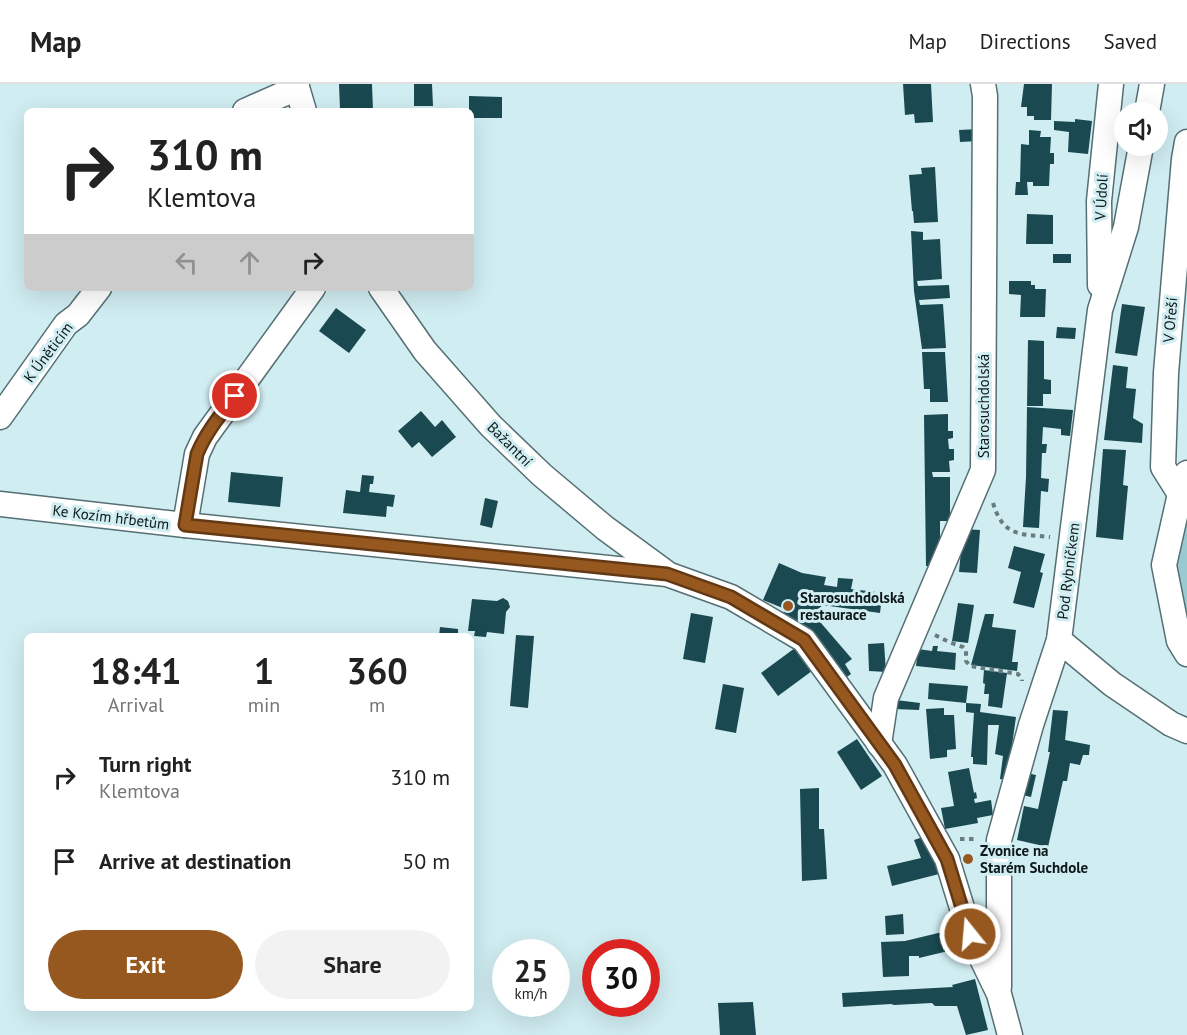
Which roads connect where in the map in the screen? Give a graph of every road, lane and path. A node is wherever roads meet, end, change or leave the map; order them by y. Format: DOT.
graph roads {
  1 [pos="983,84"];
  2 [pos="1111,84"];
  3 [pos="1152,84"];
  4 [pos="299,94"];
  5 [pos="1149,102"];
  6 [pos="254,108"];
  7 [pos="1187,142"];
  8 [pos="1139,156"];
  9 [pos="97,291"];
  10 [pos="311,291"];
  11 [pos="383,291"];
  12 [pos="1100,310"];
  13 [pos="0,417"];
  14 [pos="983,470"];
  15 [pos="1184,483"];
  16 [pos="0,504"];
  17 [pos="185,525"];
  18 [pos="1072,539"];
  19 [pos="667,574"];
  20 [pos="917,625"];
  21 [pos="1059,640"];
  22 [pos="1187,654"];
  23 [pos="1022,679"];
  24 [pos="1187,731"];
  25 [pos="879,744"];
  26 [pos="936,839"];
  27 [pos="999,840"];
  28 [pos="999,994"];
  29 [pos="1010,1035"];
  1 -- 14 [label="street, Starosuchdolská"];
  2 -- 12 [label="street, V Údolí"];
  3 -- 5 [label="street"];
  4 -- 6 [label="street"];
  7 -- 15 [label="street, V Ořeší"];
  8 -- 12 [label="street, Pod Rybníčkem"];
  9 -- 13 [label="street, K Úněticím"];
  10 -- 17 [label="street"];
  11 -- 19 [label="street, Bažantní"];
  12 -- 18 [label="street, Pod Rybníčkem"];
  14 -- 18 [label="path"];
  14 -- 20 [label="street, Starosuchdolská"];
  15 -- 22 [label="street"];
  16 -- 17 [label="street, Ke Kozím hřbetům"];
  17 -- 19 [label="street, Ke Kozím hřbetům"];
  18 -- 21 [label="street, Pod Rybníčkem"];
  19 -- 25 [label="street, Ke Kozím hřbetům"];
  20 -- 23 [label="path"];
  20 -- 25 [label="street, Starosuchdolská"];
  21 -- 24 [label="street"];
  21 -- 27 [label="street, Pod Rybníčkem"];
  25 -- 26 [label="street, Ke Kozím hřbetům"];
  26 -- 27 [label="path"];
  26 -- 28 [label="street, Ke Kozím hřbetům"];
  27 -- 28 [label="street, Pod Rybníčkem"];
  28 -- 29 [label="street"];
}
